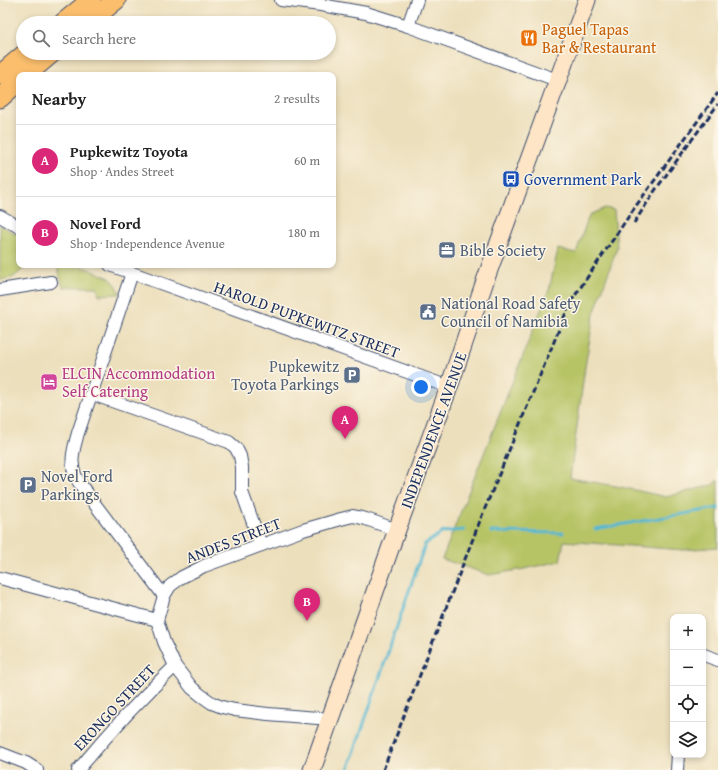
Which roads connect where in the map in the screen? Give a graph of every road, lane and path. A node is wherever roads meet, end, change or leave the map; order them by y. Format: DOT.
graph roads {
  1 [pos="80,0"];
  2 [pos="91,0"];
  3 [pos="116,0"];
  4 [pos="281,0"];
  5 [pos="417,0"];
  6 [pos="587,0"];
  7 [pos="61,16"];
  8 [pos="72,16"];
  9 [pos="97,16"];
  10 [pos="408,26"];
  11 [pos="16,50"];
  12 [pos="18,60"];
  13 [pos="44,60"];
  14 [pos="0,62"];
  15 [pos="30,72"];
  16 [pos="0,75"];
  17 [pos="557,80"];
  18 [pos="16,84"];
  19 [pos="0,98"];
  20 [pos="0,216"];
  21 [pos="16,225"];
  22 [pos="118,268"];
  23 [pos="132,273"];
  24 [pos="51,282"];
  25 [pos="0,290"];
  26 [pos="449,387"];
  27 [pos="92,394"];
  28 [pos="397,530"];
  29 [pos="261,545"];
  30 [pos="0,578"];
  31 [pos="164,596"];
  32 [pos="157,620"];
  33 [pos="706,656"];
  34 [pos="718,660"];
  35 [pos="175,666"];
  36 [pos="330,719"];
  37 [pos="0,753"];
  38 [pos="678,758"];
  39 [pos="37,770"];
  40 [pos="78,770"];
  41 [pos="312,770"];
  42 [pos="677,770"];
  1 -- 7 [label="main road"];
  2 -- 8 [label="main road"];
  3 -- 9 [label="main road"];
  4 -- 10 [label="street"];
  5 -- 10 [label="street"];
  6 -- 17 [label="main road, INDEPENDENCE AVENUE"];
  10 -- 17 [label="street"];
  11 -- 14 [label="main road"];
  12 -- 16 [label="main road"];
  13 -- 15 [label="main road"];
  17 -- 26 [label="main road, INDEPENDENCE AVENUE"];
  18 -- 19 [label="main road"];
  20 -- 21 [label="street"];
  22 -- 23 [label="street, HAROLD PUPKEWITZ STREET"];
  23 -- 26 [label="street, HAROLD PUPKEWITZ STREET"];
  23 -- 27 [label="street"];
  24 -- 25 [label="street"];
  26 -- 28 [label="main road, INDEPENDENCE AVENUE"];
  27 -- 29 [label="street"];
  27 -- 31 [label="street"];
  28 -- 29 [label="street, ANDES STREET"];
  28 -- 36 [label="main road, INDEPENDENCE AVENUE"];
  29 -- 31 [label="street, ANDES STREET"];
  30 -- 32 [label="street"];
  31 -- 32 [label="street, ANDES STREET"];
  32 -- 35 [label="street"];
  33 -- 34 [label="street"];
  35 -- 36 [label="street"];
  35 -- 40 [label="street, ERONGO STREET"];
  36 -- 41 [label="main road, INDEPENDENCE AVENUE"];
  37 -- 39 [label="street"];
  38 -- 42 [label="street"];
}
